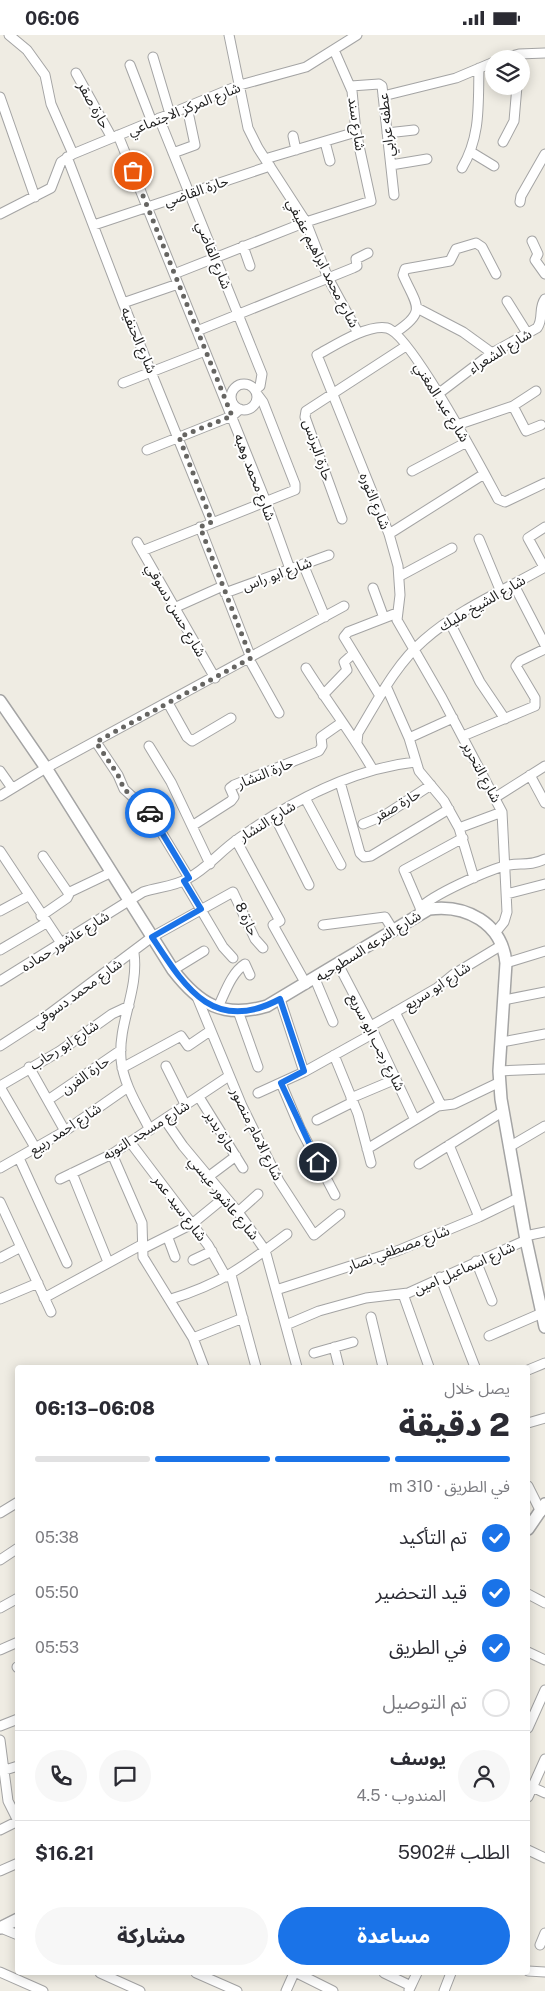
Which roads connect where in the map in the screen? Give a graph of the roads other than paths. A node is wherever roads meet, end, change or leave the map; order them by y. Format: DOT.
graph roads {
  1 [pos="10,35"];
  2 [pos="230,35"];
  3 [pos="357,35"];
  4 [pos="334,50"];
  5 [pos="545,53"];
  6 [pos="530,55"];
  7 [pos="154,57"];
  8 [pos="130,65"];
  9 [pos="485,66"];
  10 [pos="480,68"];
  11 [pos="76,73"];
  12 [pos="240,85"];
  13 [pos="351,86"];
  14 [pos="516,95"];
  15 [pos="383,96"];
  16 [pos="0,97"];
  17 [pos="187,107"];
  18 [pos="170,114"];
  19 [pos="155,120"];
  20 [pos="414,130"];
  21 [pos="356,132"];
  22 [pos="387,133"];
  23 [pos="115,136"];
  24 [pos="293,137"];
  25 [pos="325,142"];
  26 [pos="502,142"];
  27 [pos="296,150"];
  28 [pos="471,152"];
  29 [pos="173,153"];
  30 [pos="545,154"];
  31 [pos="70,155"];
  32 [pos="427,159"];
  33 [pos="330,161"];
  34 [pos="267,163"];
  35 [pos="391,165"];
  36 [pos="494,166"];
  37 [pos="462,168"];
  38 [pos="189,193"];
  39 [pos="394,195"];
  40 [pos="35,197"];
  41 [pos="520,202"];
  42 [pos="147,207"];
  43 [pos="0,214"];
  44 [pos="306,222"];
  45 [pos="94,225"];
  46 [pos="532,241"];
  47 [pos="243,246"];
  48 [pos="368,253"];
  49 [pos="215,257"];
  50 [pos="250,265"];
  51 [pos="174,274"];
  52 [pos="496,274"];
  53 [pos="545,274"];
  54 [pos="328,278"];
  55 [pos="178,284"];
  56 [pos="545,299"];
  57 [pos="506,301"];
  58 [pos="123,303"];
  59 [pos="417,308"];
  60 [pos="238,315"];
  61 [pos="197,331"];
  62 [pos="396,332"];
  63 [pos="358,333"];
  64 [pos="527,333"];
  65 [pos="406,345"];
  66 [pos="205,351"];
  67 [pos="492,353"];
  68 [pos="152,372"];
  69 [pos="123,383"];
  70 [pos="536,391"];
  71 [pos="256,392"];
  72 [pos="332,394"];
  73 [pos="438,394"];
  74 [pos="513,406"];
  75 [pos="240,409"];
  76 [pos="232,416"];
  77 [pos="457,425"];
  78 [pos="541,425"];
  79 [pos="179,437"];
  80 [pos="467,442"];
  81 [pos="147,450"];
  82 [pos="412,471"];
  83 [pos="484,474"];
  84 [pos="545,483"];
  85 [pos="266,502"];
  86 [pos="342,519"];
  87 [pos="212,522"];
  88 [pos="200,527"];
  89 [pos="545,527"];
  90 [pos="389,535"];
  91 [pos="480,539"];
  92 [pos="137,542"];
  93 [pos="452,548"];
  94 [pos="142,551"];
  95 [pos="329,555"];
  96 [pos="303,564"];
  97 [pos="545,567"];
  98 [pos="290,569"];
  99 [pos="400,575"];
  100 [pos="514,585"];
  101 [pos="224,589"];
  102 [pos="373,589"];
  103 [pos="501,592"];
  104 [pos="344,606"];
  105 [pos="174,608"];
  106 [pos="397,613"];
  107 [pos="325,617"];
  108 [pos="384,618"];
  109 [pos="450,621"];
  110 [pos="545,645"];
  111 [pos="545,649"];
  112 [pos="414,650"];
  113 [pos="353,654"];
  114 [pos="250,659"];
  115 [pos="306,668"];
  116 [pos="215,678"];
  117 [pos="386,686"];
  118 [pos="323,695"];
  119 [pos="380,696"];
  120 [pos="1,703"];
  121 [pos="168,703"];
  122 [pos="279,713"];
  123 [pos="231,718"];
  124 [pos="453,718"];
  125 [pos="505,719"];
  126 [pos="341,723"];
  127 [pos="463,736"];
  128 [pos="409,738"];
  129 [pos="96,742"];
  130 [pos="357,742"];
  131 [pos="149,746"];
  132 [pos="415,762"];
  133 [pos="545,766"];
  134 [pos="46,768"];
  135 [pos="373,770"];
  136 [pos="0,771"];
  137 [pos="530,775"];
  138 [pos="340,782"];
  139 [pos="431,785"];
  140 [pos="12,789"];
  141 [pos="0,796"];
  142 [pos="496,797"];
  143 [pos="305,798"];
  144 [pos="545,803"];
  145 [pos="449,809"];
  146 [pos="502,812"];
  147 [pos="274,815"];
  148 [pos="363,824"];
  149 [pos="192,826"];
  150 [pos="459,828"];
  151 [pos="463,838"];
  152 [pos="236,840"];
  153 [pos="1,854"];
  154 [pos="43,856"];
  155 [pos="545,859"];
  156 [pos="210,864"];
  157 [pos="341,865"];
  158 [pos="505,866"];
  159 [pos="112,872"];
  160 [pos="474,878"];
  161 [pos="187,879"];
  162 [pos="545,884"];
  163 [pos="309,885"];
  164 [pos="507,893"];
  165 [pos="69,894"];
  166 [pos="28,896"];
  167 [pos="129,901"];
  168 [pos="201,909"];
  169 [pos="421,910"];
  170 [pos="0,911"];
  171 [pos="44,919"];
  172 [pos="323,925"];
  173 [pos="393,930"];
  174 [pos="496,933"];
  175 [pos="152,937"];
  176 [pos="61,943"];
  177 [pos="502,945"];
  178 [pos="263,949"];
  179 [pos="0,950"];
  180 [pos="204,951"];
  181 [pos="545,951"];
  182 [pos="134,953"];
  183 [pos="233,958"];
  184 [pos="506,963"];
  185 [pos="338,965"];
  186 [pos="173,970"];
  187 [pos="250,975"];
  188 [pos="0,981"];
  189 [pos="310,981"];
  190 [pos="545,992"];
  191 [pos="197,997"];
  192 [pos="280,999"];
  193 [pos="504,1000"];
  194 [pos="129,1005"];
  195 [pos="218,1007"];
  196 [pos="238,1011"];
  197 [pos="395,1012"];
  198 [pos="333,1022"];
  199 [pos="373,1029"];
  200 [pos="210,1031"];
  201 [pos="545,1034"];
  202 [pos="502,1041"];
  203 [pos="0,1047"];
  204 [pos="121,1050"];
  205 [pos="334,1055"];
  206 [pos="166,1066"];
  207 [pos="29,1067"];
  208 [pos="258,1067"];
  209 [pos="122,1068"];
  210 [pos="545,1069"];
  211 [pos="304,1071"];
  212 [pos="229,1075"];
  213 [pos="500,1076"];
  214 [pos="396,1079"];
  215 [pos="281,1083"];
  216 [pos="0,1087"];
  217 [pos="128,1087"];
  218 [pos="258,1093"];
  219 [pos="199,1097"];
  220 [pos="48,1100"];
  221 [pos="352,1100"];
  222 [pos="441,1105"];
  223 [pos="186,1106"];
  224 [pos="502,1112"];
  225 [pos="165,1120"];
  226 [pos="317,1120"];
  227 [pos="415,1120"];
  228 [pos="545,1126"];
  229 [pos="150,1130"];
  230 [pos="65,1131"];
  231 [pos="130,1142"];
  232 [pos="449,1145"];
  233 [pos="509,1147"];
  234 [pos="36,1149"];
  235 [pos="367,1149"];
  236 [pos="112,1154"];
  237 [pos="236,1156"];
  238 [pos="19,1158"];
  239 [pos="371,1163"];
  240 [pos="418,1164"];
  241 [pos="0,1168"];
  242 [pos="244,1168"];
  243 [pos="72,1173"];
  244 [pos="208,1177"];
  245 [pos="60,1179"];
  246 [pos="258,1194"];
  247 [pos="335,1195"];
  248 [pos="225,1197"];
  249 [pos="518,1198"];
  250 [pos="1,1208"];
  251 [pos="238,1212"];
  252 [pos="340,1215"];
  253 [pos="479,1217"];
  254 [pos="192,1224"];
  255 [pos="545,1232"];
  256 [pos="287,1235"];
  257 [pos="168,1237"];
  258 [pos="525,1238"];
  259 [pos="142,1246"];
  260 [pos="21,1247"];
  261 [pos="265,1250"];
  262 [pos="212,1251"];
  263 [pos="175,1257"];
  264 [pos="0,1258"];
  265 [pos="193,1260"];
  266 [pos="476,1261"];
  267 [pos="108,1262"];
  268 [pos="67,1263"];
  269 [pos="229,1276"];
  270 [pos="440,1277"];
  271 [pos="38,1283"];
  272 [pos="276,1290"];
  273 [pos="403,1294"];
  274 [pos="44,1298"];
  275 [pos="0,1299"];
  276 [pos="171,1299"];
  277 [pos="492,1301"];
  278 [pos="51,1312"];
  279 [pos="372,1317"];
  280 [pos="243,1318"];
  281 [pos="544,1319"];
  282 [pos="286,1325"];
  283 [pos="488,1336"];
  284 [pos="193,1338"];
  285 [pos="353,1343"];
  286 [pos="334,1347"];
  287 [pos="314,1353"];
  288 [pos="545,1363"];
  289 [pos="203,1365"];
  290 [pos="255,1365"];
  291 [pos="296,1365"];
  292 [pos="338,1365"];
  293 [pos="383,1365"];
  294 [pos="428,1365"];
  295 [pos="474,1365"];
  296 [pos="530,1369"];
  297 [pos="545,1418"];
  298 [pos="530,1422"];
  299 [pos="530,1489"];
  300 [pos="15,1504"];
  301 [pos="543,1508"];
  302 [pos="0,1513"];
  303 [pos="530,1526"];
  304 [pos="15,1550"];
  305 [pos="0,1560"];
  306 [pos="530,1595"];
  307 [pos="15,1600"];
  308 [pos="545,1603"];
  309 [pos="0,1608"];
  310 [pos="15,1643"];
  311 [pos="0,1650"];
  312 [pos="530,1653"];
  313 [pos="545,1661"];
  314 [pos="545,1690"];
  315 [pos="531,1710"];
  316 [pos="15,1720"];
  317 [pos="0,1726"];
  318 [pos="0,1741"];
  319 [pos="2,1757"];
  320 [pos="545,1759"];
  321 [pos="15,1767"];
  322 [pos="5,1770"];
  323 [pos="532,1787"];
  324 [pos="530,1792"];
  325 [pos="545,1793"];
  326 [pos="15,1815"];
  327 [pos="15,1822"];
  328 [pos="0,1830"];
  329 [pos="530,1851"];
  330 [pos="545,1858"];
  331 [pos="15,1864"];
  332 [pos="0,1871"];
  333 [pos="15,1920"];
  334 [pos="0,1928"];
  335 [pos="545,1933"];
  336 [pos="15,1934"];
  337 [pos="540,1945"];
  338 [pos="530,1971"];
  339 [pos="0,1972"];
  340 [pos="545,1972"];
  341 [pos="104,1975"];
  342 [pos="201,1975"];
  343 [pos="294,1975"];
  344 [pos="299,1975"];
  345 [pos="387,1975"];
  346 [pos="416,1975"];
  347 [pos="450,1977"];
  348 [pos="410,1988"];
  349 [pos="42,1991"];
  350 [pos="140,1991"];
  351 [pos="237,1991"];
  352 [pos="286,1991"];
  353 [pos="333,1991"];
  354 [pos="444,1991"];
  1 -- 31 [label="street, شارع الحنفيه"];
  2 -- 12 [label="street, شارع محمد ابراهيم عفيفي"];
  3 -- 4 [label="street, شارع المركز الاجتماعي"];
  4 -- 12 [label="street, شارع المركز الاجتماعي"];
  4 -- 13 [label="street, شارع سند"];
  5 -- 6 [label="street"];
  7 -- 18 [label="street"];
  8 -- 19 [label="street, شارع القاضي"];
  9 -- 10 [label="street"];
  10 -- 15 [label="street"];
  10 -- 28 [label="street"];
  11 -- 23 [label="street, حارة صقر"];
  12 -- 17 [label="street, شارع المركز الاجتماعي"];
  12 -- 34 [label="street, شارع محمد ابراهيم عفيفي"];
  13 -- 15 [label="street, عطفه عرابي"];
  13 -- 21 [label="street, شارع سند"];
  14 -- 26 [label="street"];
  15 -- 22 [label="street, عطفه عرابي"];
  16 -- 40 [label="street"];
  17 -- 18 [label="street, شارع المركز الاجتماعي"];
  17 -- 29 [label="street"];
  18 -- 19 [label="street, شارع المركز الاجتماعي"];
  19 -- 23 [label="street, شارع المركز الاجتماعي"];
  19 -- 29 [label="street, شارع القاضي"];
  20 -- 22 [label="street"];
  21 -- 25 [label="street, حارة القاضي"];
  21 -- 44 [label="street, شارع سند"];
  22 -- 35 [label="street, عطفه عرابي"];
  23 -- 31 [label="street, شارع المركز الاجتماعي"];
  23 -- 42 [label="street, شارع محمد وهبه"];
  24 -- 27 [label="street"];
  25 -- 27 [label="street, حارة القاضي"];
  25 -- 33 [label="street"];
  27 -- 34 [label="street, حارة القاضي"];
  28 -- 36 [label="street"];
  28 -- 37 [label="street"];
  29 -- 38 [label="street, شارع القاضي"];
  30 -- 41 [label="street"];
  31 -- 40 [label="street"];
  31 -- 45 [label="street, شارع الحنفيه"];
  32 -- 35 [label="street"];
  34 -- 38 [label="street, حارة القاضي"];
  34 -- 44 [label="street, شارع محمد ابراهيم عفيفي"];
  35 -- 39 [label="street, عطفه عرابي"];
  38 -- 42 [label="street, حارة القاضي"];
  38 -- 49 [label="street, شارع القاضي"];
  40 -- 43 [label="street"];
  42 -- 45 [label="street, حارة القاضي"];
  42 -- 51 [label="street, شارع محمد وهبه"];
  44 -- 47 [label="street"];
  44 -- 54 [label="street, شارع محمد ابراهيم عفيفي"];
  45 -- 58 [label="street, شارع الحنفيه"];
  46 -- 53 [label="street"];
  47 -- 49 [label="street"];
  47 -- 50 [label="street"];
  48 -- 54 [label="street"];
  49 -- 51 [label="street"];
  49 -- 60 [label="street, شارع القاضي"];
  51 -- 55 [label="street, شارع محمد وهبه"];
  52 -- 59 [label="street"];
  54 -- 60 [label="street"];
  54 -- 63 [label="street, شارع محمد ابراهيم عفيفي"];
  55 -- 58 [label="street"];
  55 -- 61 [label="street, شارع محمد وهبه"];
  56 -- 64 [label="street, شارع الشعراء"];
  57 -- 64 [label="street"];
  58 -- 68 [label="street, شارع الحنفيه"];
  59 -- 62 [label="street"];
  59 -- 67 [label="street"];
  60 -- 61 [label="street"];
  60 -- 71 [label="street, شارع القاضي"];
  61 -- 66 [label="street, شارع محمد وهبه"];
  62 -- 63 [label="street"];
  62 -- 65 [label="street, شارع عبد المغني"];
  63 -- 72 [label="street, شارع الثوره"];
  64 -- 67 [label="street, شارع الشعراء"];
  65 -- 72 [label="street"];
  65 -- 73 [label="street, شارع عبد المغني"];
  66 -- 68 [label="street"];
  66 -- 76 [label="street, شارع محمد وهبه"];
  67 -- 73 [label="street, شارع الشعراء"];
  68 -- 69 [label="street"];
  68 -- 79 [label="street, شارع الحنفيه"];
  70 -- 74 [label="street"];
  71 -- 75 [label="street"];
  71 -- 75 [label="street"];
  71 -- 85 [label="street"];
  72 -- 86 [label="street, حارة البرنس"];
  72 -- 90 [label="street, شارع الثوره"];
  73 -- 77 [label="street, شارع عبد المغني"];
  74 -- 77 [label="street"];
  74 -- 78 [label="street"];
  75 -- 76 [label="street"];
  76 -- 79 [label="street"];
  76 -- 85 [label="street, شارع محمد وهبه"];
  77 -- 80 [label="street, شارع عبد المغني"];
  79 -- 81 [label="street"];
  79 -- 87 [label="street, شارع الحنفيه"];
  80 -- 82 [label="street"];
  80 -- 83 [label="street, شارع عبد المغني"];
  83 -- 84 [label="street, شارع عبد المغني"];
  83 -- 90 [label="street"];
  85 -- 87 [label="street"];
  85 -- 98 [label="street, شارع محمد وهبه"];
  87 -- 88 [label="street"];
  88 -- 94 [label="street"];
  88 -- 101 [label="street"];
  89 -- 97 [label="street"];
  90 -- 99 [label="street, شارع الثوره"];
  91 -- 103 [label="street"];
  92 -- 94 [label="street, شارع حسن دسوقي"];
  93 -- 99 [label="street"];
  94 -- 105 [label="street, شارع حسن دسوقي"];
  95 -- 96 [label="street, شارع ابو راس"];
  96 -- 98 [label="street, شارع ابو راس"];
  96 -- 107 [label="street"];
  97 -- 100 [label="street, شارع الشيخ مليك"];
  98 -- 101 [label="street, شارع ابو راس"];
  99 -- 106 [label="street, شارع الثوره"];
  100 -- 103 [label="street, شارع الشيخ مليك"];
  100 -- 110 [label="street"];
  101 -- 105 [label="street, شارع ابو راس"];
  101 -- 114 [label="street"];
  102 -- 108 [label="street"];
  103 -- 109 [label="street, شارع الشيخ مليك"];
  104 -- 107 [label="street"];
  105 -- 116 [label="street, شارع حسن دسوقي"];
  106 -- 108 [label="street"];
  106 -- 112 [label="street, شارع الثوره"];
  107 -- 114 [label="street"];
  108 -- 113 [label="street"];
  109 -- 112 [label="street, شارع الشيخ مليك"];
  109 -- 125 [label="street"];
  111 -- 125 [label="street"];
  112 -- 117 [label="street, شارع الشيخ مليك"];
  112 -- 124 [label="street, شارع التحرير"];
  113 -- 118 [label="street"];
  113 -- 119 [label="street"];
  114 -- 116 [label="street"];
  114 -- 122 [label="street"];
  115 -- 118 [label="street"];
  116 -- 121 [label="street"];
  117 -- 119 [label="street, شارع الشيخ مليك"];
  117 -- 128 [label="street"];
  118 -- 126 [label="street"];
  119 -- 130 [label="street, شارع الشيخ مليك"];
  120 -- 134 [label="street, شارع الترعه السطوحيه"];
  121 -- 123 [label="street"];
  121 -- 129 [label="street"];
  124 -- 127 [label="street, شارع التحرير"];
  124 -- 128 [label="street"];
  125 -- 127 [label="street"];
  126 -- 130 [label="street"];
  126 -- 149 [label="street, حارة النشار"];
  127 -- 142 [label="street, شارع التحرير"];
  128 -- 132 [label="street"];
  129 -- 134 [label="street"];
  129 -- 161 [label="street"];
  130 -- 135 [label="street"];
  131 -- 149 [label="street"];
  132 -- 135 [label="street, شارع النشار"];
  132 -- 139 [label="street"];
  133 -- 137 [label="street"];
  134 -- 140 [label="street"];
  134 -- 159 [label="street, شارع الترعه السطوحيه"];
  135 -- 138 [label="street, شارع النشار"];
  136 -- 140 [label="street"];
  137 -- 142 [label="street"];
  137 -- 144 [label="street"];
  138 -- 143 [label="street, شارع النشار"];
  138 -- 145 [label="street"];
  139 -- 145 [label="street"];
  139 -- 148 [label="street, حارة صقر"];
  140 -- 141 [label="street"];
  142 -- 146 [label="street, شارع التحرير"];
  143 -- 147 [label="street, شارع النشار"];
  143 -- 157 [label="street"];
  145 -- 150 [label="street"];
  146 -- 150 [label="street"];
  146 -- 158 [label="street, شارع التحرير"];
  147 -- 152 [label="street, شارع النشار"];
  147 -- 163 [label="street"];
  149 -- 156 [label="street"];
  150 -- 151 [label="street"];
  151 -- 160 [label="street"];
  151 -- 169 [label="street"];
  152 -- 156 [label="street, شارع النشار"];
  152 -- 189 [label="street"];
  153 -- 166 [label="street"];
  154 -- 165 [label="street"];
  155 -- 158 [label="street"];
  156 -- 161 [label="street, شارع النشار"];
  158 -- 160 [label="street"];
  158 -- 164 [label="street, شارع التحرير"];
  159 -- 165 [label="street"];
  159 -- 167 [label="street, شارع الترعه السطوحيه"];
  160 -- 169 [label="street"];
  161 -- 167 [label="street, شارع النشار"];
  161 -- 168 [label="street"];
  162 -- 164 [label="street"];
  164 -- 174 [label="street, شارع التحرير"];
  165 -- 171 [label="street"];
  166 -- 170 [label="street"];
  166 -- 171 [label="street"];
  167 -- 175 [label="street, شارع الترعه السطوحيه"];
  167 -- 176 [label="street, شارع عاشور حماده"];
  168 -- 175 [label="street, حارة 8"];
  168 -- 178 [label="street, حارة 8"];
  168 -- 183 [label="street"];
  169 -- 173 [label="street, شارع الترعه السطوحيه"];
  169 -- 174 [label="street, شارع الترعه السطوحيه"];
  171 -- 176 [label="street"];
  171 -- 179 [label="street"];
  172 -- 173 [label="street"];
  173 -- 185 [label="street, شارع الترعه السطوحيه"];
  174 -- 177 [label="street, شارع الترعه السطوحيه"];
  175 -- 182 [label="street, شارع محمد دسوقي"];
  175 -- 186 [label="street, شارع الترعه السطوحيه"];
  176 -- 188 [label="street, شارع عاشور حماده"];
  177 -- 184 [label="street, شارع الترعه السطوحيه"];
  177 -- 197 [label="street, شارع ابو سريع"];
  180 -- 186 [label="street"];
  181 -- 184 [label="street"];
  182 -- 194 [label="street"];
  182 -- 203 [label="street, شارع محمد دسوقي"];
  184 -- 193 [label="street, شارع الترعه السطوحيه"];
  185 -- 189 [label="street, شارع الترعه السطوحيه"];
  185 -- 199 [label="street, شارع رجب ابو سريع"];
  186 -- 191 [label="street, شارع الترعه السطوحيه"];
  187 -- 195 [label="street"];
  189 -- 192 [label="street, شارع الترعه السطوحيه"];
  189 -- 198 [label="street"];
  190 -- 193 [label="street"];
  191 -- 195 [label="street, شارع الترعه السطوحيه"];
  191 -- 200 [label="street, شارع الامام منصور"];
  192 -- 196 [label="street, شارع الترعه السطوحيه"];
  192 -- 211 [label="street"];
  193 -- 202 [label="street, شارع الترعه السطوحيه"];
  194 -- 204 [label="street"];
  194 -- 207 [label="street, شارع ابو رحاب"];
  195 -- 196 [label="street, شارع الترعه السطوحيه"];
  196 -- 208 [label="street"];
  197 -- 199 [label="street, شارع ابو سريع"];
  197 -- 222 [label="street"];
  199 -- 205 [label="street, شارع ابو سريع"];
  199 -- 214 [label="street, شارع رجب ابو سريع"];
  200 -- 209 [label="street"];
  200 -- 212 [label="street, شارع الامام منصور"];
  201 -- 202 [label="street"];
  202 -- 213 [label="street, شارع الترعه السطوحيه"];
  204 -- 209 [label="street"];
  204 -- 220 [label="street, حارة الفرن"];
  205 -- 211 [label="street, شارع ابو سريع"];
  205 -- 221 [label="street"];
  206 -- 223 [label="street"];
  207 -- 216 [label="street, شارع ابو رحاب"];
  207 -- 220 [label="street"];
  209 -- 217 [label="street"];
  210 -- 213 [label="street"];
  211 -- 215 [label="street, شارع ابو سريع"];
  212 -- 219 [label="street, شارع مسجد التوبه"];
  212 -- 252 [label="street, شارع الامام منصور"];
  213 -- 222 [label="street"];
  213 -- 224 [label="street, شارع الترعه السطوحيه"];
  214 -- 221 [label="street"];
  214 -- 227 [label="street, شارع رجب ابو سريع"];
  215 -- 218 [label="street, شارع ابو سريع"];
  215 -- 247 [label="street"];
  216 -- 234 [label="street"];
  217 -- 229 [label="street"];
  217 -- 230 [label="street, شارع احمد ربيع"];
  219 -- 223 [label="street, شارع مسجد التوبه"];
  219 -- 237 [label="street, حارة بدير"];
  220 -- 230 [label="street"];
  221 -- 226 [label="street"];
  221 -- 235 [label="street"];
  222 -- 227 [label="street"];
  223 -- 225 [label="street, شارع مسجد التوبه"];
  224 -- 232 [label="street"];
  224 -- 233 [label="street, شارع الترعه السطوحيه"];
  225 -- 229 [label="street, شارع مسجد التوبه"];
  225 -- 244 [label="street, شارع عاشور عيسي"];
  227 -- 235 [label="street"];
  228 -- 233 [label="street"];
  229 -- 231 [label="street, شارع مسجد التوبه"];
  230 -- 234 [label="street, شارع احمد ربيع"];
  231 -- 236 [label="street, شارع مسجد التوبه"];
  231 -- 254 [label="street, شارع سيد عمر"];
  232 -- 240 [label="street"];
  232 -- 253 [label="street"];
  233 -- 249 [label="street, شارع الترعه السطوحيه"];
  234 -- 238 [label="street, شارع احمد ربيع"];
  235 -- 239 [label="street"];
  236 -- 243 [label="street, شارع مسجد التوبه"];
  236 -- 259 [label="street"];
  237 -- 242 [label="street, حارة بدير"];
  237 -- 244 [label="street"];
  238 -- 241 [label="street, شارع احمد ربيع"];
  238 -- 268 [label="street"];
  243 -- 245 [label="street, شارع مسجد التوبه"];
  243 -- 267 [label="street"];
  244 -- 248 [label="street, شارع عاشور عيسي"];
  246 -- 251 [label="street"];
  248 -- 251 [label="street, شارع عاشور عيسي"];
  248 -- 254 [label="street"];
  249 -- 253 [label="street, شارع مصطفي نصار"];
  249 -- 258 [label="street, شارع الترعه السطوحيه"];
  250 -- 260 [label="street"];
  251 -- 261 [label="street, شارع عاشور عيسي"];
  253 -- 272 [label="street, شارع مصطفي نصار"];
  254 -- 257 [label="street"];
  254 -- 262 [label="street, شارع سيد عمر"];
  255 -- 258 [label="street, شارع اسماعيل امين"];
  256 -- 261 [label="street"];
  257 -- 259 [label="street"];
  257 -- 263 [label="street"];
  258 -- 266 [label="street, شارع اسماعيل امين"];
  258 -- 281 [label="street, شارع الترعه السطوحيه"];
  259 -- 267 [label="street"];
  259 -- 276 [label="street"];
  260 -- 264 [label="street"];
  260 -- 271 [label="street"];
  261 -- 269 [label="street"];
  261 -- 272 [label="street, شارع عاشور عيسي"];
  262 -- 265 [label="street"];
  262 -- 269 [label="street, شارع سيد عمر"];
  266 -- 270 [label="street, شارع اسماعيل امين"];
  266 -- 277 [label="street"];
  267 -- 274 [label="street"];
  269 -- 276 [label="street"];
  269 -- 280 [label="street, شارع سيد عمر"];
  270 -- 273 [label="street, شارع اسماعيل امين"];
  270 -- 295 [label="street"];
  271 -- 274 [label="street"];
  271 -- 275 [label="street"];
  272 -- 282 [label="street, شارع عاشور عيسي"];
  273 -- 282 [label="street, شارع اسماعيل امين"];
  273 -- 294 [label="street"];
  274 -- 278 [label="street"];
  276 -- 284 [label="street"];
  279 -- 293 [label="street"];
  280 -- 284 [label="street"];
  280 -- 290 [label="street, شارع سيد عمر"];
  281 -- 283 [label="street"];
  282 -- 291 [label="street, شارع عاشور عيسي"];
  284 -- 289 [label="street"];
  285 -- 286 [label="street"];
  286 -- 287 [label="street"];
  286 -- 292 [label="street"];
  288 -- 296 [label="street"];
  297 -- 298 [label="street"];
  299 -- 301 [label="street"];
  300 -- 302 [label="street"];
  301 -- 303 [label="street"];
  304 -- 305 [label="street"];
  306 -- 308 [label="street"];
  307 -- 309 [label="street"];
  310 -- 311 [label="street"];
  312 -- 313 [label="street"];
  314 -- 315 [label="street"];
  316 -- 317 [label="street"];
  318 -- 319 [label="street"];
  319 -- 322 [label="street"];
  320 -- 323 [label="street"];
  321 -- 322 [label="street"];
  322 -- 326 [label="street"];
  323 -- 324 [label="street"];
  323 -- 325 [label="street"];
  327 -- 328 [label="street"];
  329 -- 330 [label="street"];
  331 -- 332 [label="street"];
  333 -- 334 [label="street"];
  334 -- 336 [label="street"];
  335 -- 337 [label="street"];
  338 -- 340 [label="street"];
  339 -- 349 [label="street"];
  341 -- 350 [label="street"];
  342 -- 351 [label="street"];
  343 -- 352 [label="street"];
  344 -- 353 [label="street"];
  345 -- 348 [label="street"];
  346 -- 348 [label="street"];
  347 -- 354 [label="street"];
}
